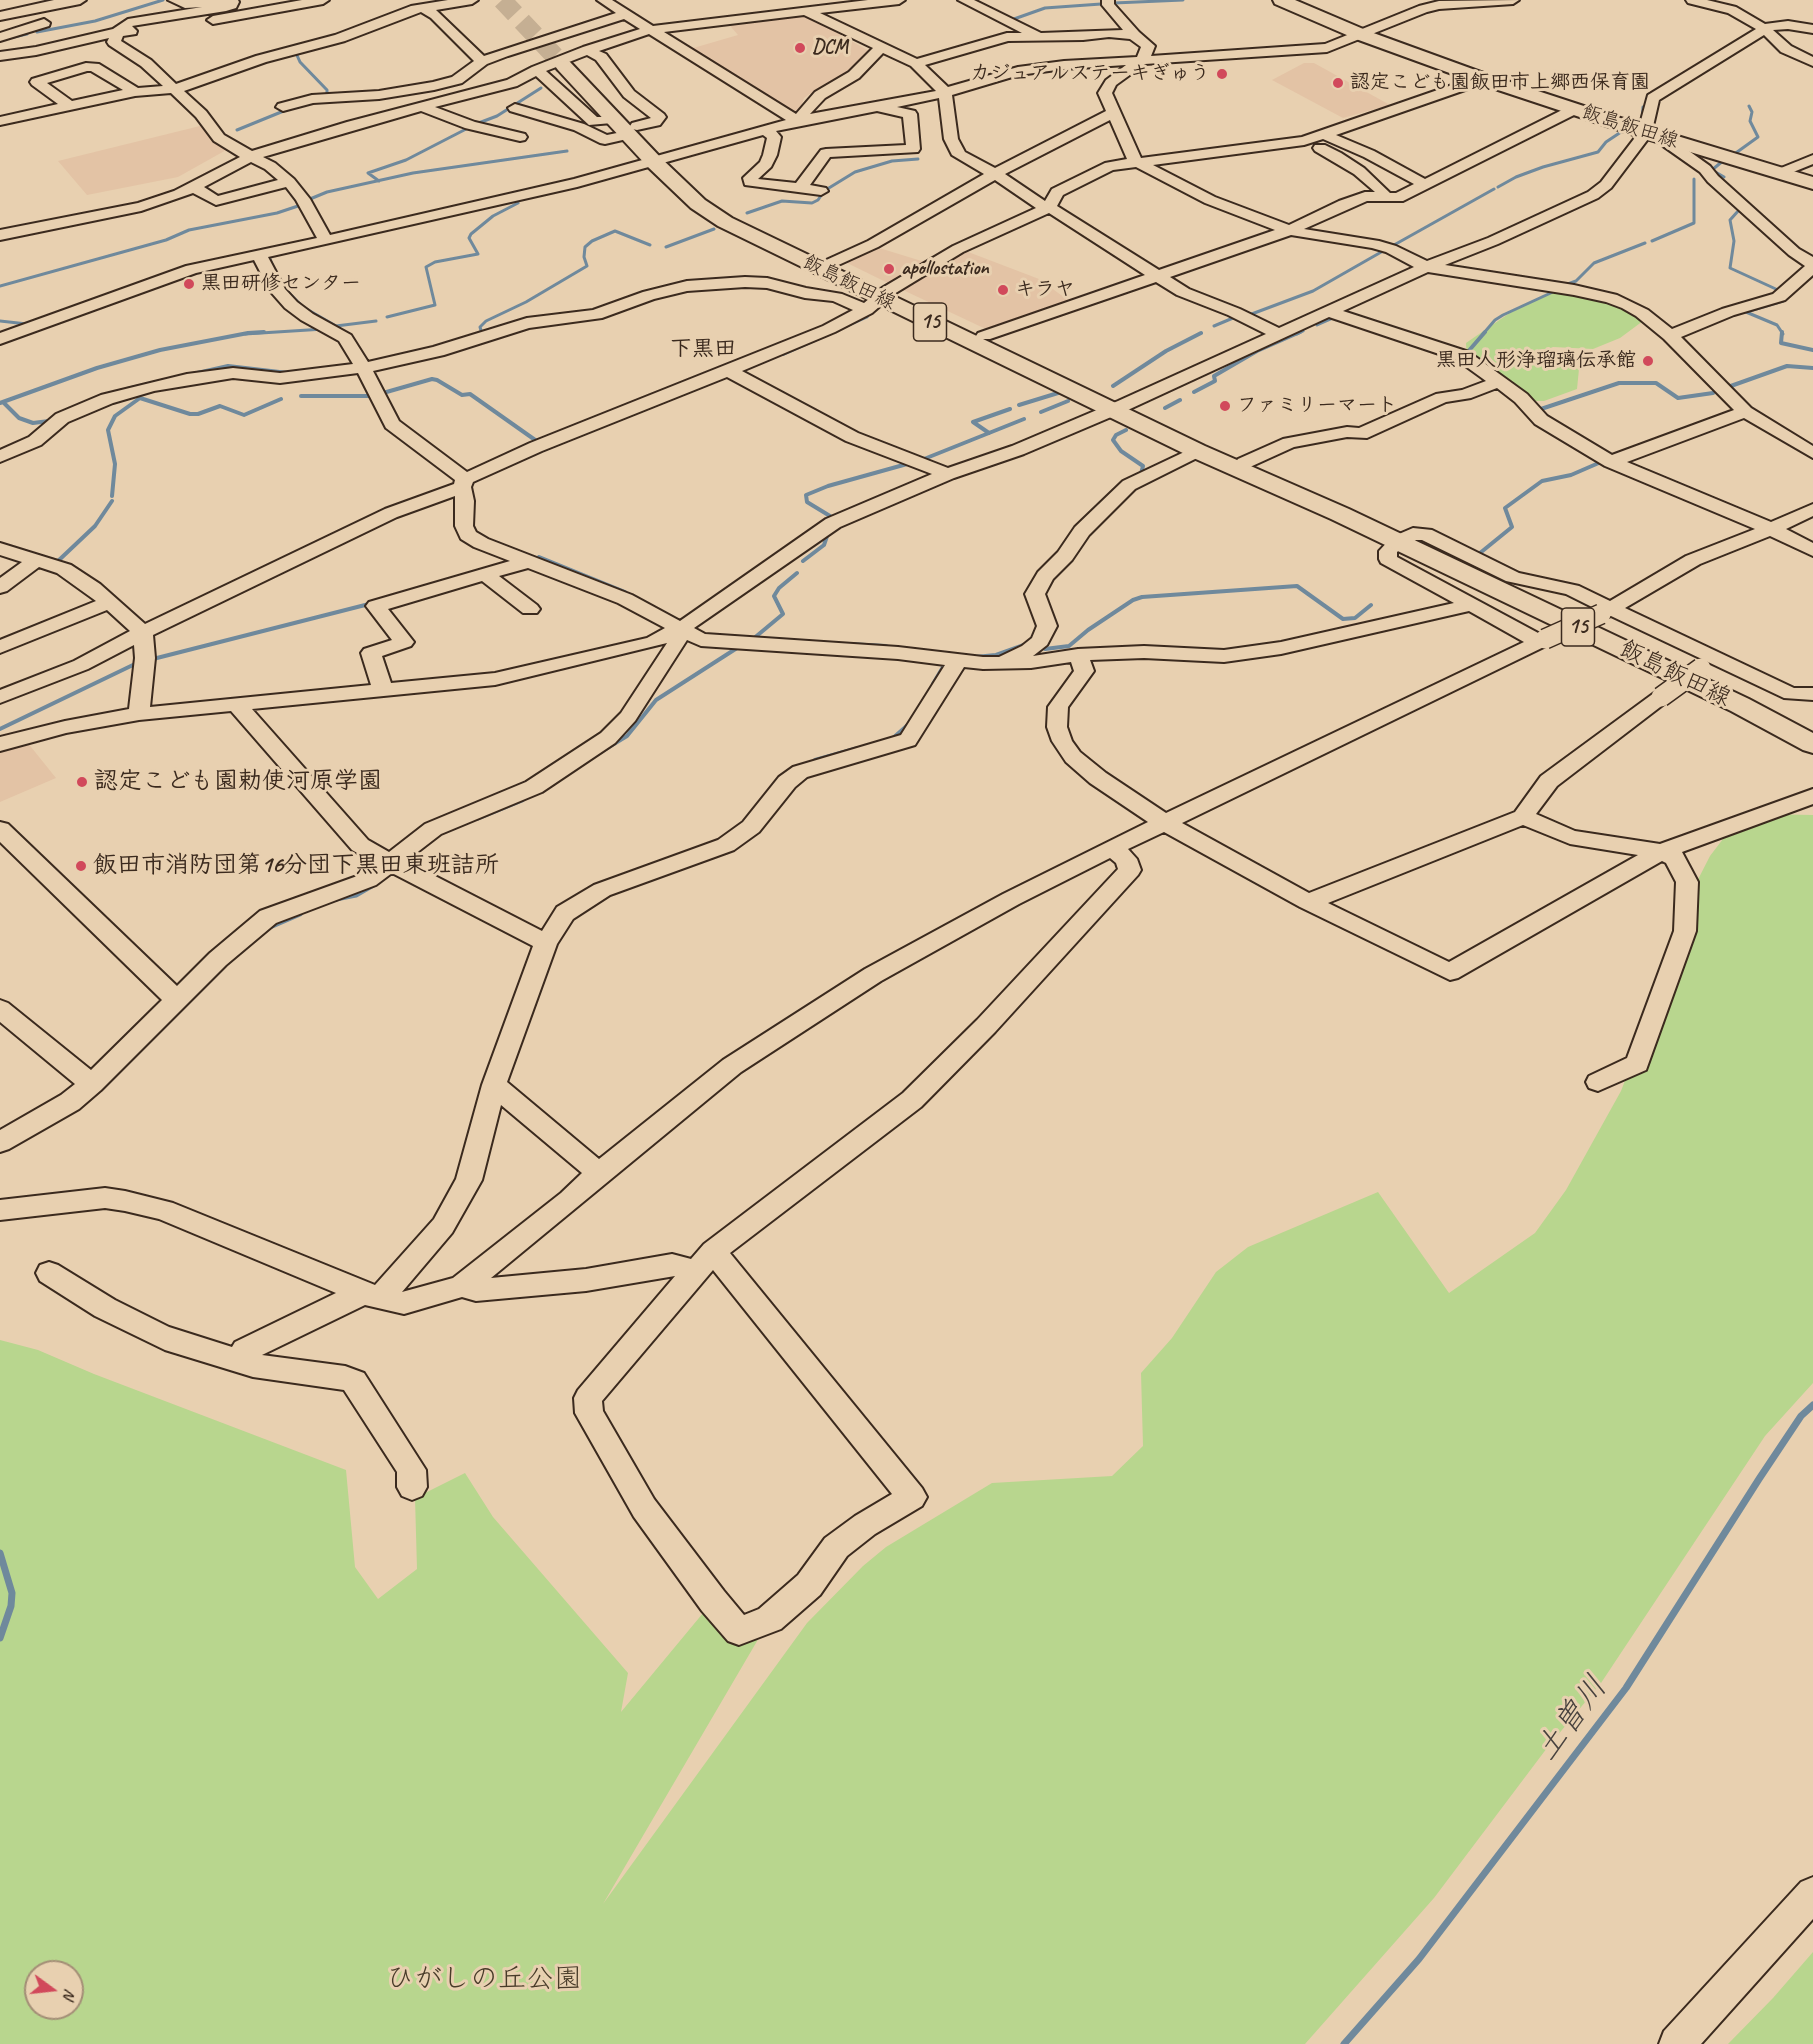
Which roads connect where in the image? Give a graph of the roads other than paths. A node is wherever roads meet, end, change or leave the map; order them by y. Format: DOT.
graph roads {
  1 [pos="80,0"];
  2 [pos="323,0"];
  3 [pos="472,0"];
  4 [pos="480,0"];
  5 [pos="603,0"];
  6 [pos="784,0"];
  7 [pos="899,0"];
  8 [pos="964,0"];
  9 [pos="1108,0"];
  10 [pos="1281,0"];
  11 [pos="1513,0"];
  12 [pos="1692,0"];
  13 [pos="178,1"];
  14 [pos="424,8"];
  15 [pos="805,11"];
  16 [pos="627,14"];
  17 [pos="436,15"];
  18 [pos="0,16"];
  19 [pos="44,23"];
  20 [pos="1765,29"];
  21 [pos="1813,29"];
  22 [pos="650,30"];
  23 [pos="119,32"];
  24 [pos="1134,35"];
  25 [pos="1362,35"];
  26 [pos="1039,36"];
  27 [pos="0,38"];
  28 [pos="880,48"];
  29 [pos="0,51"];
  30 [pos="0,56"];
  31 [pos="1143,59"];
  32 [pos="578,60"];
  33 [pos="0,61"];
  34 [pos="482,61"];
  35 [pos="1813,62"];
  36 [pos="916,63"];
  37 [pos="0,66"];
  38 [pos="537,70"];
  39 [pos="1483,79"];
  40 [pos="174,89"];
  41 [pos="848,90"];
  42 [pos="158,91"];
  43 [pos="135,92"];
  44 [pos="945,92"];
  45 [pos="283,107"];
  46 [pos="422,107"];
  47 [pos="514,108"];
  48 [pos="874,108"];
  49 [pos="1575,110"];
  50 [pos="64,111"];
  51 [pos="1113,113"];
  52 [pos="4,117"];
  53 [pos="797,121"];
  54 [pos="618,126"];
  55 [pos="579,127"];
  56 [pos="766,129"];
  57 [pos="1644,132"];
  58 [pos="1323,134"];
  59 [pos="520,137"];
  60 [pos="1667,139"];
  61 [pos="1304,141"];
  62 [pos="252,156"];
  63 [pos="1813,159"];
  64 [pos="660,161"];
  65 [pos="1135,161"];
  66 [pos="1781,173"];
  67 [pos="995,174"];
  68 [pos="289,183"];
  69 [pos="1813,183"];
  70 [pos="1426,185"];
  71 [pos="193,186"];
  72 [pos="800,188"];
  73 [pos="821,191"];
  74 [pos="1385,198"];
  75 [pos="1048,207"];
  76 [pos="1290,230"];
  77 [pos="0,235"];
  78 [pos="326,241"];
  79 [pos="259,255"];
  80 [pos="829,264"];
  81 [pos="1813,265"];
  82 [pos="1426,267"];
  83 [pos="1158,276"];
  84 [pos="878,300"];
  85 [pos="1330,312"];
  86 [pos="1279,334"];
  87 [pos="984,336"];
  88 [pos="1670,336"];
  89 [pos="0,339"];
  90 [pos="363,367"];
  91 [pos="729,371"];
  92 [pos="1499,382"];
  93 [pos="1118,408"];
  94 [pos="1745,412"];
  95 [pos="1197,451"];
  96 [pos="1813,453"];
  97 [pos="0,458"];
  98 [pos="1611,462"];
  99 [pos="1244,463"];
  100 [pos="948,474"];
  101 [pos="464,483"];
  102 [pos="1813,509"];
  103 [pos="1340,514"];
  104 [pos="1771,529"];
  105 [pos="1399,541"];
  106 [pos="0,549"];
  107 [pos="1813,550"];
  108 [pos="37,560"];
  109 [pos="531,561"];
  110 [pos="486,574"];
  111 [pos="0,587"];
  112 [pos="107,603"];
  113 [pos="1471,604"];
  114 [pos="530,609"];
  115 [pos="1606,611"];
  116 [pos="680,628"];
  117 [pos="143,632"];
  118 [pos="1542,641"];
  119 [pos="0,647"];
  120 [pos="1078,655"];
  121 [pos="959,660"];
  122 [pos="1005,662"];
  123 [pos="1708,663"];
  124 [pos="383,691"];
  125 [pos="1813,694"];
  126 [pos="0,697"];
  127 [pos="237,705"];
  128 [pos="139,714"];
  129 [pos="0,744"];
  130 [pos="1813,744"];
  131 [pos="1813,796"];
  132 [pos="1522,817"];
  133 [pos="1165,823"];
  134 [pos="0,829"];
  135 [pos="1112,848"];
  136 [pos="1661,852"];
  137 [pos="390,863"];
  138 [pos="1308,902"];
  139 [pos="546,943"];
  140 [pos="177,1000"];
  141 [pos="0,1009"];
  142 [pos="1598,1082"];
  143 [pos="92,1084"];
  144 [pos="494,1085"];
  145 [pos="0,1142"];
  146 [pos="599,1173"];
  147 [pos="0,1210"];
  148 [pos="705,1261"];
  149 [pos="49,1273"];
  150 [pos="462,1286"];
  151 [pos="372,1297"];
  152 [pos="238,1360"];
  153 [pos="412,1486"];
  154 [pos="1813,1894"];
  155 [pos="1677,2044"];
  1 -- 18 [label="street"];
  2 -- 23 [label="street"];
  3 -- 14 [label="street"];
  4 -- 17 [label="street"];
  5 -- 16 [label="street"];
  6 -- 15 [label="street"];
  7 -- 15 [label="street"];
  8 -- 26 [label="street"];
  9 -- 24 [label="street"];
  10 -- 25 [label="main road, 飯島飯田線"];
  11 -- 25 [label="street"];
  12 -- 20 [label="street"];
  13 -- 23 [label="street"];
  13 -- 29 [label="street"];
  14 -- 17 [label="street"];
  14 -- 40 [label="street"];
  15 -- 22 [label="street"];
  15 -- 28 [label="street"];
  16 -- 22 [label="street"];
  16 -- 34 [label="street"];
  17 -- 34 [label="street"];
  19 -- 27 [label="street"];
  20 -- 21 [label="street"];
  20 -- 35 [label="street"];
  20 -- 57 [label="street"];
  22 -- 32 [label="street"];
  22 -- 53 [label="street"];
  23 -- 30 [label="street"];
  23 -- 40 [label="street"];
  24 -- 26 [label="street"];
  24 -- 31 [label="street"];
  25 -- 31 [label="street"];
  25 -- 39 [label="main road, 飯島飯田線"];
  26 -- 36 [label="street"];
  28 -- 36 [label="street"];
  28 -- 41 [label="street"];
  31 -- 44 [label="street"];
  31 -- 51 [label="street"];
  32 -- 38 [label="street"];
  32 -- 54 [label="main road, 飯島飯田線 / 15"];
  32 -- 54 [label="street"];
  33 -- 37 [label="street"];
  34 -- 45 [label="street"];
  36 -- 44 [label="street"];
  38 -- 46 [label="street"];
  38 -- 54 [label="street"];
  39 -- 49 [label="main road, 飯島飯田線"];
  39 -- 58 [label="street"];
  40 -- 42 [label="street"];
  40 -- 62 [label="street"];
  41 -- 48 [label="street"];
  41 -- 53 [label="street"];
  42 -- 43 [label="street"];
  42 -- 50 [label="street"];
  43 -- 50 [label="street"];
  43 -- 50 [label="street"];
  44 -- 48 [label="street"];
  44 -- 67 [label="street"];
  46 -- 59 [label="street"];
  46 -- 62 [label="street"];
  47 -- 55 [label="street"];
  48 -- 53 [label="street"];
  48 -- 72 [label="street"];
  49 -- 57 [label="main road, 飯島飯田線"];
  49 -- 70 [label="street"];
  50 -- 52 [label="street"];
  51 -- 65 [label="street"];
  51 -- 67 [label="street"];
  53 -- 56 [label="street"];
  54 -- 55 [label="street"];
  54 -- 55 [label="street"];
  54 -- 64 [label="main road, 飯島飯田線 / 15"];
  56 -- 64 [label="street"];
  56 -- 72 [label="street"];
  57 -- 60 [label="main road, 飯島飯田線"];
  57 -- 82 [label="street"];
  58 -- 61 [label="street"];
  58 -- 70 [label="street"];
  60 -- 66 [label="main road, 飯島飯田線"];
  60 -- 81 [label="street"];
  61 -- 65 [label="street"];
  61 -- 74 [label="street"];
  62 -- 68 [label="street"];
  62 -- 71 [label="street"];
  63 -- 66 [label="street"];
  64 -- 78 [label="street"];
  64 -- 80 [label="main road, 飯島飯田線 / 15"];
  64 -- 84 [label="main road, 飯島飯田線 / 15"];
  65 -- 75 [label="street"];
  65 -- 76 [label="street"];
  66 -- 69 [label="main road, 飯島飯田線"];
  67 -- 75 [label="street"];
  67 -- 80 [label="street"];
  68 -- 71 [label="street"];
  68 -- 78 [label="street"];
  70 -- 74 [label="street"];
  71 -- 77 [label="street"];
  72 -- 73 [label="street"];
  74 -- 76 [label="street"];
  75 -- 83 [label="street"];
  75 -- 84 [label="street"];
  76 -- 82 [label="street"];
  76 -- 83 [label="street"];
  78 -- 79 [label="street"];
  79 -- 89 [label="street"];
  79 -- 90 [label="street"];
  80 -- 84 [label="main road, 飯島飯田線 / 15"];
  81 -- 88 [label="street"];
  82 -- 85 [label="street"];
  82 -- 88 [label="street"];
  83 -- 86 [label="street"];
  83 -- 87 [label="street"];
  84 -- 87 [label="main road, 飯島飯田線 / 15"];
  84 -- 90 [label="street"];
  84 -- 91 [label="street"];
  84 -- 93 [label="main road, 飯島飯田線 / 15"];
  85 -- 86 [label="street"];
  85 -- 92 [label="street"];
  86 -- 93 [label="street"];
  87 -- 93 [label="main road, 飯島飯田線 / 15"];
  88 -- 94 [label="street"];
  90 -- 97 [label="street"];
  90 -- 101 [label="street"];
  91 -- 100 [label="street"];
  91 -- 101 [label="street"];
  92 -- 98 [label="street"];
  92 -- 99 [label="street"];
  93 -- 95 [label="main road, 飯島飯田線 / 15"];
  93 -- 99 [label="main road, 飯島飯田線 / 15"];
  93 -- 100 [label="street"];
  94 -- 96 [label="street"];
  94 -- 98 [label="street"];
  95 -- 103 [label="main road, 飯島飯田線 / 15"];
  95 -- 122 [label="street"];
  98 -- 104 [label="street"];
  99 -- 103 [label="main road, 飯島飯田線 / 15"];
  100 -- 116 [label="street"];
  101 -- 109 [label="street"];
  101 -- 117 [label="street"];
  102 -- 104 [label="street"];
  103 -- 105 [label="main road, 飯島飯田線 / 15"];
  104 -- 107 [label="street"];
  104 -- 115 [label="street"];
  105 -- 113 [label="street"];
  105 -- 115 [label="street"];
  105 -- 130 [label="main road, 飯島飯田線 / 15"];
  106 -- 108 [label="street"];
  108 -- 111 [label="street"];
  108 -- 112 [label="street"];
  109 -- 110 [label="street"];
  109 -- 116 [label="street"];
  110 -- 114 [label="street"];
  110 -- 124 [label="street"];
  112 -- 117 [label="street"];
  112 -- 119 [label="street"];
  113 -- 118 [label="street"];
  113 -- 120 [label="street"];
  115 -- 118 [label="street, bridge"];
  115 -- 123 [label="street"];
  116 -- 121 [label="street"];
  116 -- 124 [label="street"];
  116 -- 137 [label="street"];
  117 -- 126 [label="street"];
  117 -- 128 [label="street"];
  118 -- 133 [label="street"];
  120 -- 122 [label="street"];
  120 -- 133 [label="street"];
  121 -- 122 [label="street"];
  121 -- 139 [label="street"];
  123 -- 125 [label="street"];
  123 -- 132 [label="street, bridge"];
  124 -- 127 [label="street"];
  127 -- 128 [label="street"];
  127 -- 137 [label="street"];
  128 -- 129 [label="street"];
  131 -- 136 [label="street"];
  132 -- 136 [label="street"];
  132 -- 138 [label="street"];
  133 -- 135 [label="street"];
  133 -- 138 [label="street"];
  134 -- 140 [label="street"];
  135 -- 146 [label="street"];
  135 -- 148 [label="street"];
  136 -- 138 [label="street"];
  136 -- 142 [label="street"];
  137 -- 139 [label="street"];
  137 -- 140 [label="street"];
  139 -- 144 [label="street"];
  140 -- 143 [label="street"];
  141 -- 143 [label="street"];
  143 -- 145 [label="street"];
  144 -- 146 [label="street"];
  144 -- 151 [label="street"];
  146 -- 150 [label="street"];
  147 -- 151 [label="street"];
  148 -- 148 [label="street"];
  148 -- 150 [label="street"];
  149 -- 152 [label="street"];
  150 -- 151 [label="street"];
  151 -- 152 [label="street"];
  152 -- 153 [label="street"];
  154 -- 155 [label="street"];
}
